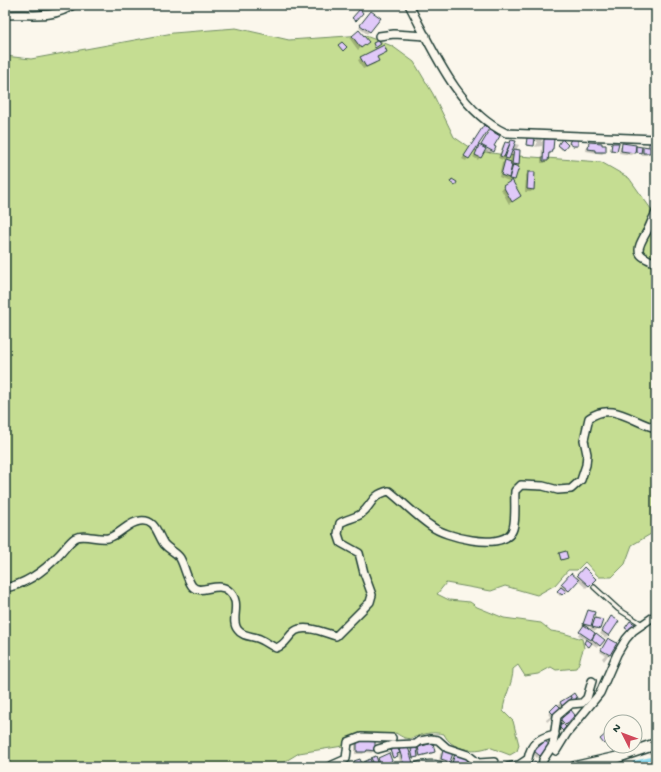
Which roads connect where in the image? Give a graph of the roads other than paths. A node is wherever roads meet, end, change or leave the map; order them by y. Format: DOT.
graph roads {
  1 [pos="73,5"];
  2 [pos="409,5"];
  3 [pos="5,15"];
  4 [pos="379,36"];
  5 [pos="426,36"];
  6 [pos="656,139"];
  7 [pos="656,213"];
  8 [pos="656,263"];
  9 [pos="656,428"];
  10 [pos="594,587"];
  11 [pos="5,588"];
  12 [pos="656,615"];
  13 [pos="642,624"];
  14 [pos="592,681"];
  15 [pos="555,734"];
  16 [pos="392,738"];
  17 [pos="656,744"];
  18 [pos="378,749"];
  19 [pos="556,751"];
  20 [pos="328,767"];
  21 [pos="410,767"];
  22 [pos="448,767"];
  23 [pos="496,767"];
  24 [pos="508,767"];
  25 [pos="542,767"];
  26 [pos="575,767"];
  1 -- 3 [label="street"];
  2 -- 5 [label="street"];
  4 -- 5 [label="street"];
  5 -- 6 [label="street"];
  7 -- 8 [label="street"];
  9 -- 11 [label="street"];
  10 -- 13 [label="lane"];
  12 -- 13 [label="street"];
  13 -- 19 [label="street"];
  14 -- 15 [label="street"];
  15 -- 24 [label="street"];
  15 -- 25 [label="street"];
  16 -- 20 [label="street"];
  17 -- 26 [label="main road"];
  18 -- 23 [label="street"];
  21 -- 22 [label="lane"];
}
